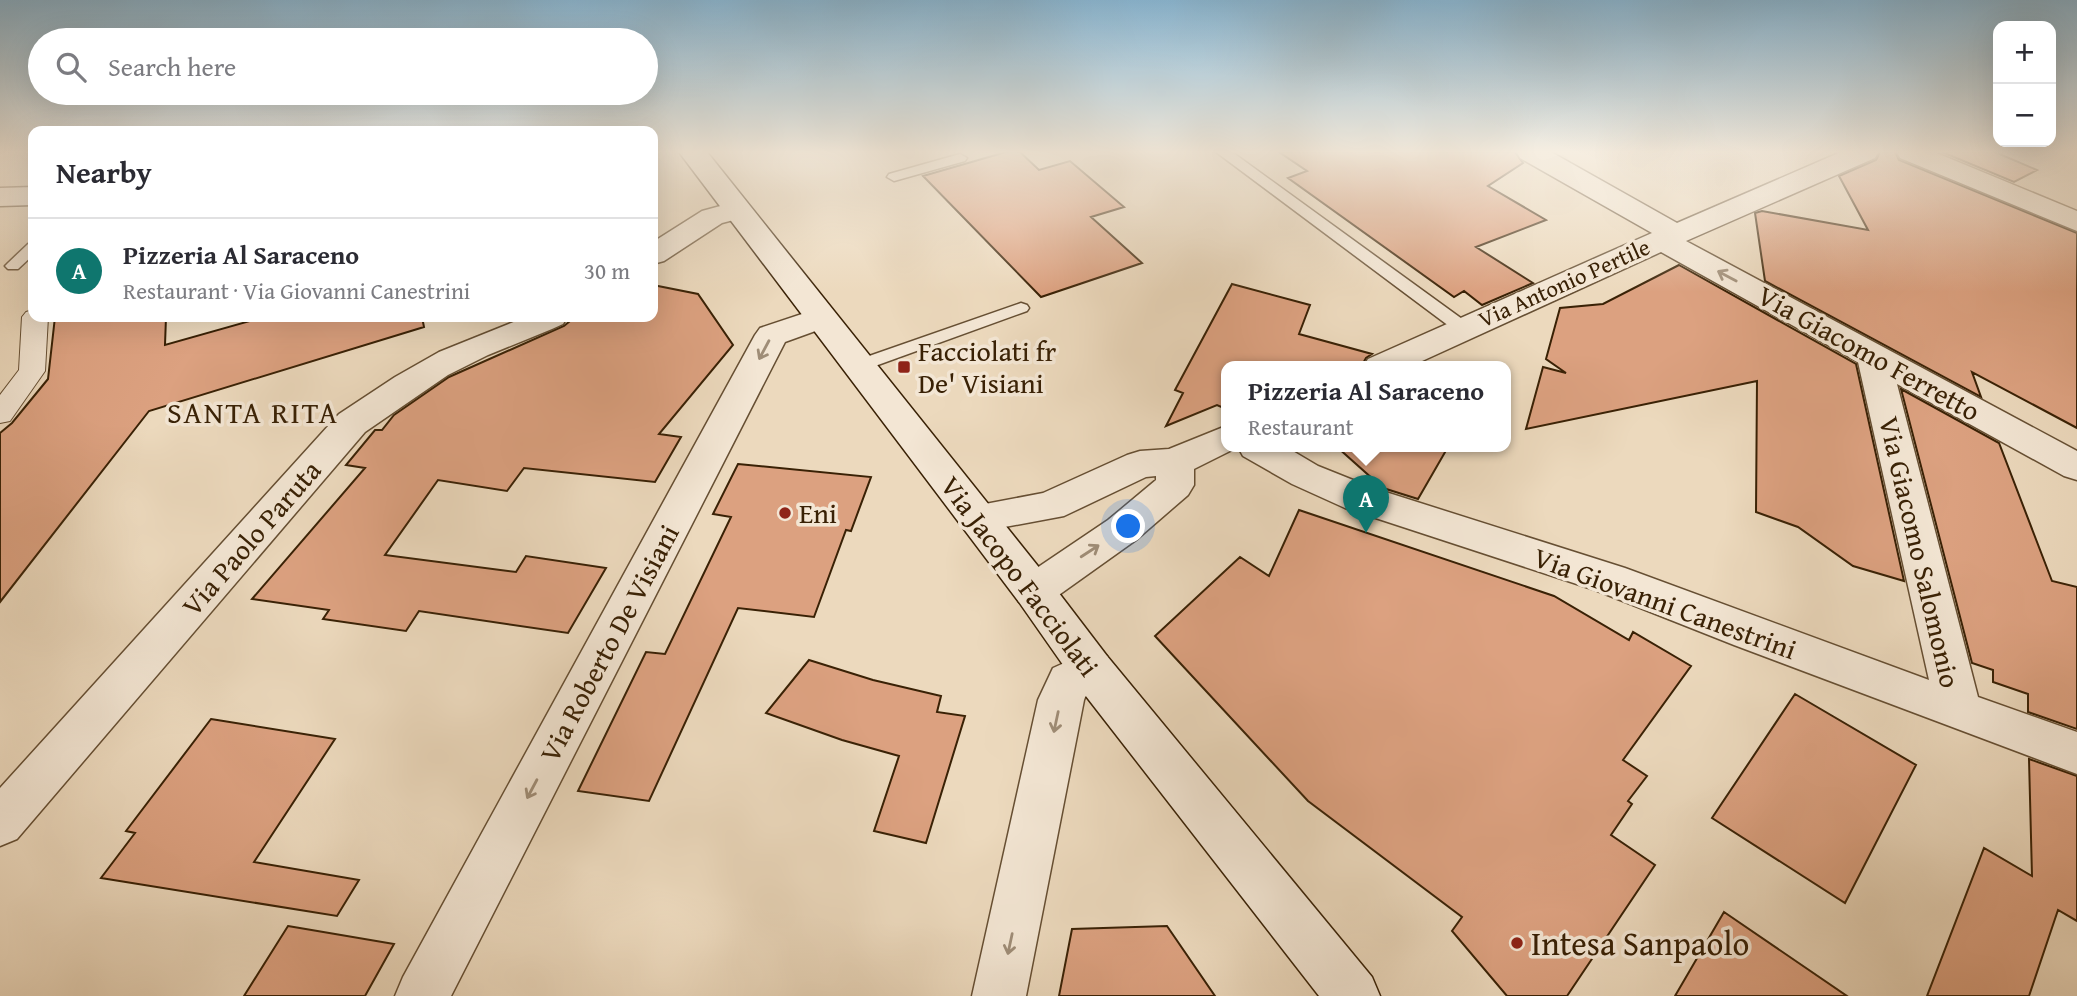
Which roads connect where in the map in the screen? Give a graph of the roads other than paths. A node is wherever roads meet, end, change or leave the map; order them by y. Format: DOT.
graph roads {
  1 [pos="726,198"];
  2 [pos="1286,198"];
  3 [pos="1605,198"];
  4 [pos="1757,198"];
  5 [pos="2021,198"];
  6 [pos="735,211"];
  7 [pos="2077,222"];
  8 [pos="1668,237"];
  9 [pos="28,252"];
  10 [pos="658,252"];
  11 [pos="13,266"];
  12 [pos="1021,308"];
  13 [pos="820,317"];
  14 [pos="36,322"];
  15 [pos="542,322"];
  16 [pos="1463,328"];
  17 [pos="1873,355"];
  18 [pos="1393,361"];
  19 [pos="858,366"];
  20 [pos="0,414"];
  21 [pos="1221,440"];
  22 [pos="1265,452"];
  23 [pos="1175,462"];
  24 [pos="2077,467"];
  25 [pos="1050,506"];
  26 [pos="978,518"];
  27 [pos="1003,551"];
  28 [pos="1034,590"];
  29 [pos="1091,669"];
  30 [pos="1958,708"];
  31 [pos="2077,752"];
  32 [pos="0,823"];
  33 [pos="422,996"];
  34 [pos="999,996"];
  35 [pos="1353,996"];
  1 -- 6 [label="street, Via Jacopo Facciolati"];
  2 -- 16 [label="lane"];
  3 -- 8 [label="street, Via Giacomo Ferretto"];
  4 -- 8 [label="street, Via Antonio Pertile"];
  5 -- 7 [label="street"];
  6 -- 10 [label="street"];
  6 -- 13 [label="street, Via Jacopo Facciolati"];
  8 -- 16 [label="street, Via Antonio Pertile"];
  17 -- 8 [label="street, Via Giacomo Ferretto, one-way"];
  9 -- 11 [label="lane"];
  12 -- 19 [label="lane"];
  13 -- 19 [label="street, Via Jacopo Facciolati"];
  13 -- 33 [label="street, Via Roberto De Visiani, one-way"];
  14 -- 20 [label="street"];
  15 -- 32 [label="street, Via Paolo Paruta"];
  16 -- 18 [label="street, Via Antonio Pertile"];
  17 -- 24 [label="street, Via Giacomo Ferretto"];
  17 -- 30 [label="street, Via Giacomo Salomonio"];
  19 -- 26 [label="street, Via Jacopo Facciolati"];
  21 -- 23 [label="street"];
  22 -- 30 [label="street, Via Giovanni Canestrini"];
  23 -- 25 [label="street"];
  28 -- 23 [label="street, one-way"];
  25 -- 26 [label="street"];
  25 -- 27 [label="street"];
  26 -- 27 [label="street, Via Jacopo Facciolati"];
  27 -- 28 [label="street, Via Jacopo Facciolati"];
  28 -- 29 [label="street, Via Jacopo Facciolati"];
  29 -- 34 [label="street, one-way"];
  29 -- 35 [label="street, Via Jacopo Facciolati"];
  30 -- 31 [label="street, Via Giovanni Canestrini"];
}
